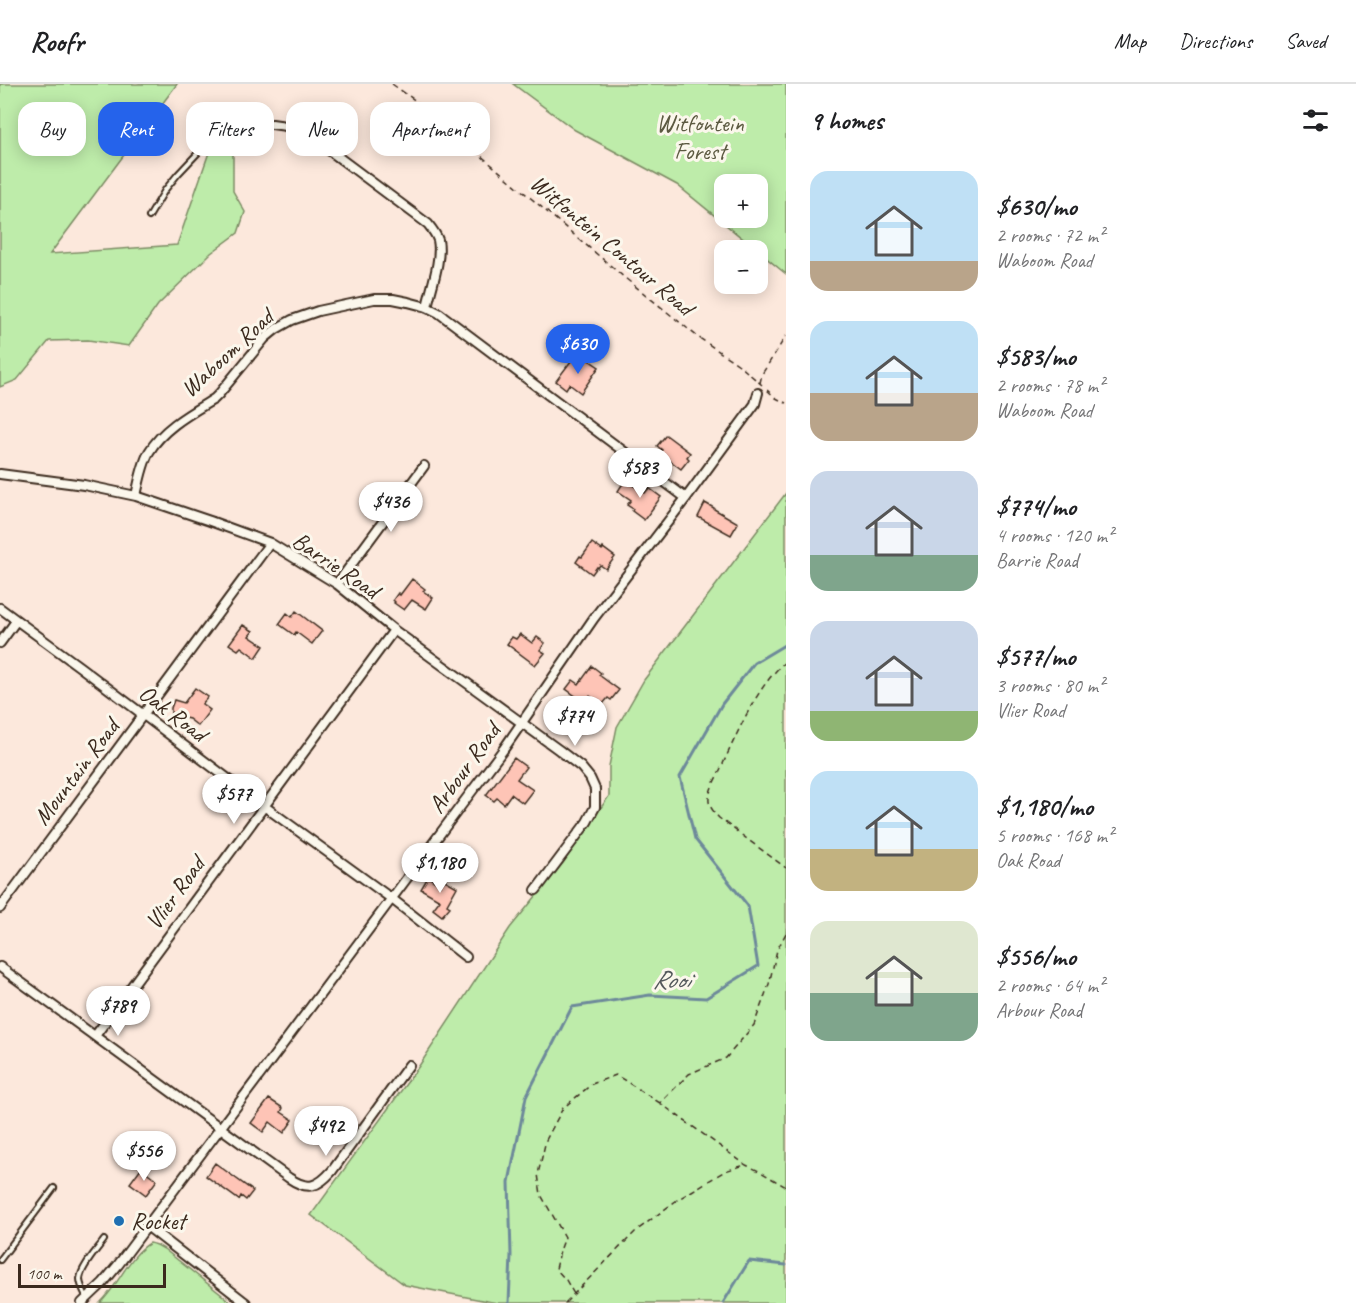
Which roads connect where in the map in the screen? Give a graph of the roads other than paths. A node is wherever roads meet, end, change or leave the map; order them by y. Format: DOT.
graph roads {
  1 [pos="274,124"];
  2 [pos="195,156"];
  3 [pos="149,217"];
  4 [pos="427,307"];
  5 [pos="758,393"];
  6 [pos="424,466"];
  7 [pos="0,474"];
  8 [pos="136,496"];
  9 [pos="686,498"];
  10 [pos="270,543"];
  11 [pos="337,584"];
  12 [pos="0,608"];
  13 [pos="16,621"];
  14 [pos="394,630"];
  15 [pos="0,643"];
  16 [pos="143,715"];
  17 [pos="521,723"];
  18 [pos="264,806"];
  19 [pos="536,890"];
  20 [pos="392,899"];
  21 [pos="0,908"];
  22 [pos="466,957"];
  23 [pos="0,967"];
  24 [pos="95,1036"];
  25 [pos="409,1065"];
  26 [pos="220,1128"];
  27 [pos="54,1188"];
  28 [pos="147,1226"];
  29 [pos="105,1240"];
  30 [pos="0,1260"];
  31 [pos="85,1301"];
  32 [pos="246,1303"];
  1 -- 4 [label="street"];
  2 -- 3 [label="lane"];
  4 -- 8 [label="street, Waboom Road"];
  4 -- 9 [label="street, Waboom Road"];
  5 -- 9 [label="street, Arbour Road"];
  6 -- 11 [label="street"];
  7 -- 8 [label="street, Barrie Road"];
  8 -- 10 [label="street, Barrie Road"];
  9 -- 17 [label="street, Arbour Road"];
  10 -- 11 [label="street, Barrie Road"];
  10 -- 16 [label="street, Mountain Road"];
  11 -- 14 [label="street, Barrie Road"];
  12 -- 13 [label="street, Oak Road"];
  13 -- 15 [label="street"];
  13 -- 16 [label="street, Oak Road"];
  14 -- 17 [label="street, Barrie Road"];
  14 -- 18 [label="street, Vlier Road"];
  16 -- 18 [label="street, Oak Road"];
  16 -- 21 [label="street, Mountain Road"];
  17 -- 19 [label="street, Barrie Road"];
  17 -- 20 [label="street, Arbour Road"];
  18 -- 20 [label="street, Oak Road"];
  18 -- 24 [label="street, Vlier Road"];
  20 -- 22 [label="street, Oak Road"];
  20 -- 26 [label="street, Arbour Road"];
  23 -- 24 [label="street"];
  24 -- 26 [label="street"];
  25 -- 26 [label="street"];
  26 -- 28 [label="street, Arbour Road"];
  27 -- 30 [label="lane"];
  28 -- 31 [label="street, Arbour Road"];
  28 -- 32 [label="street"];
  29 -- 31 [label="lane"];
}
